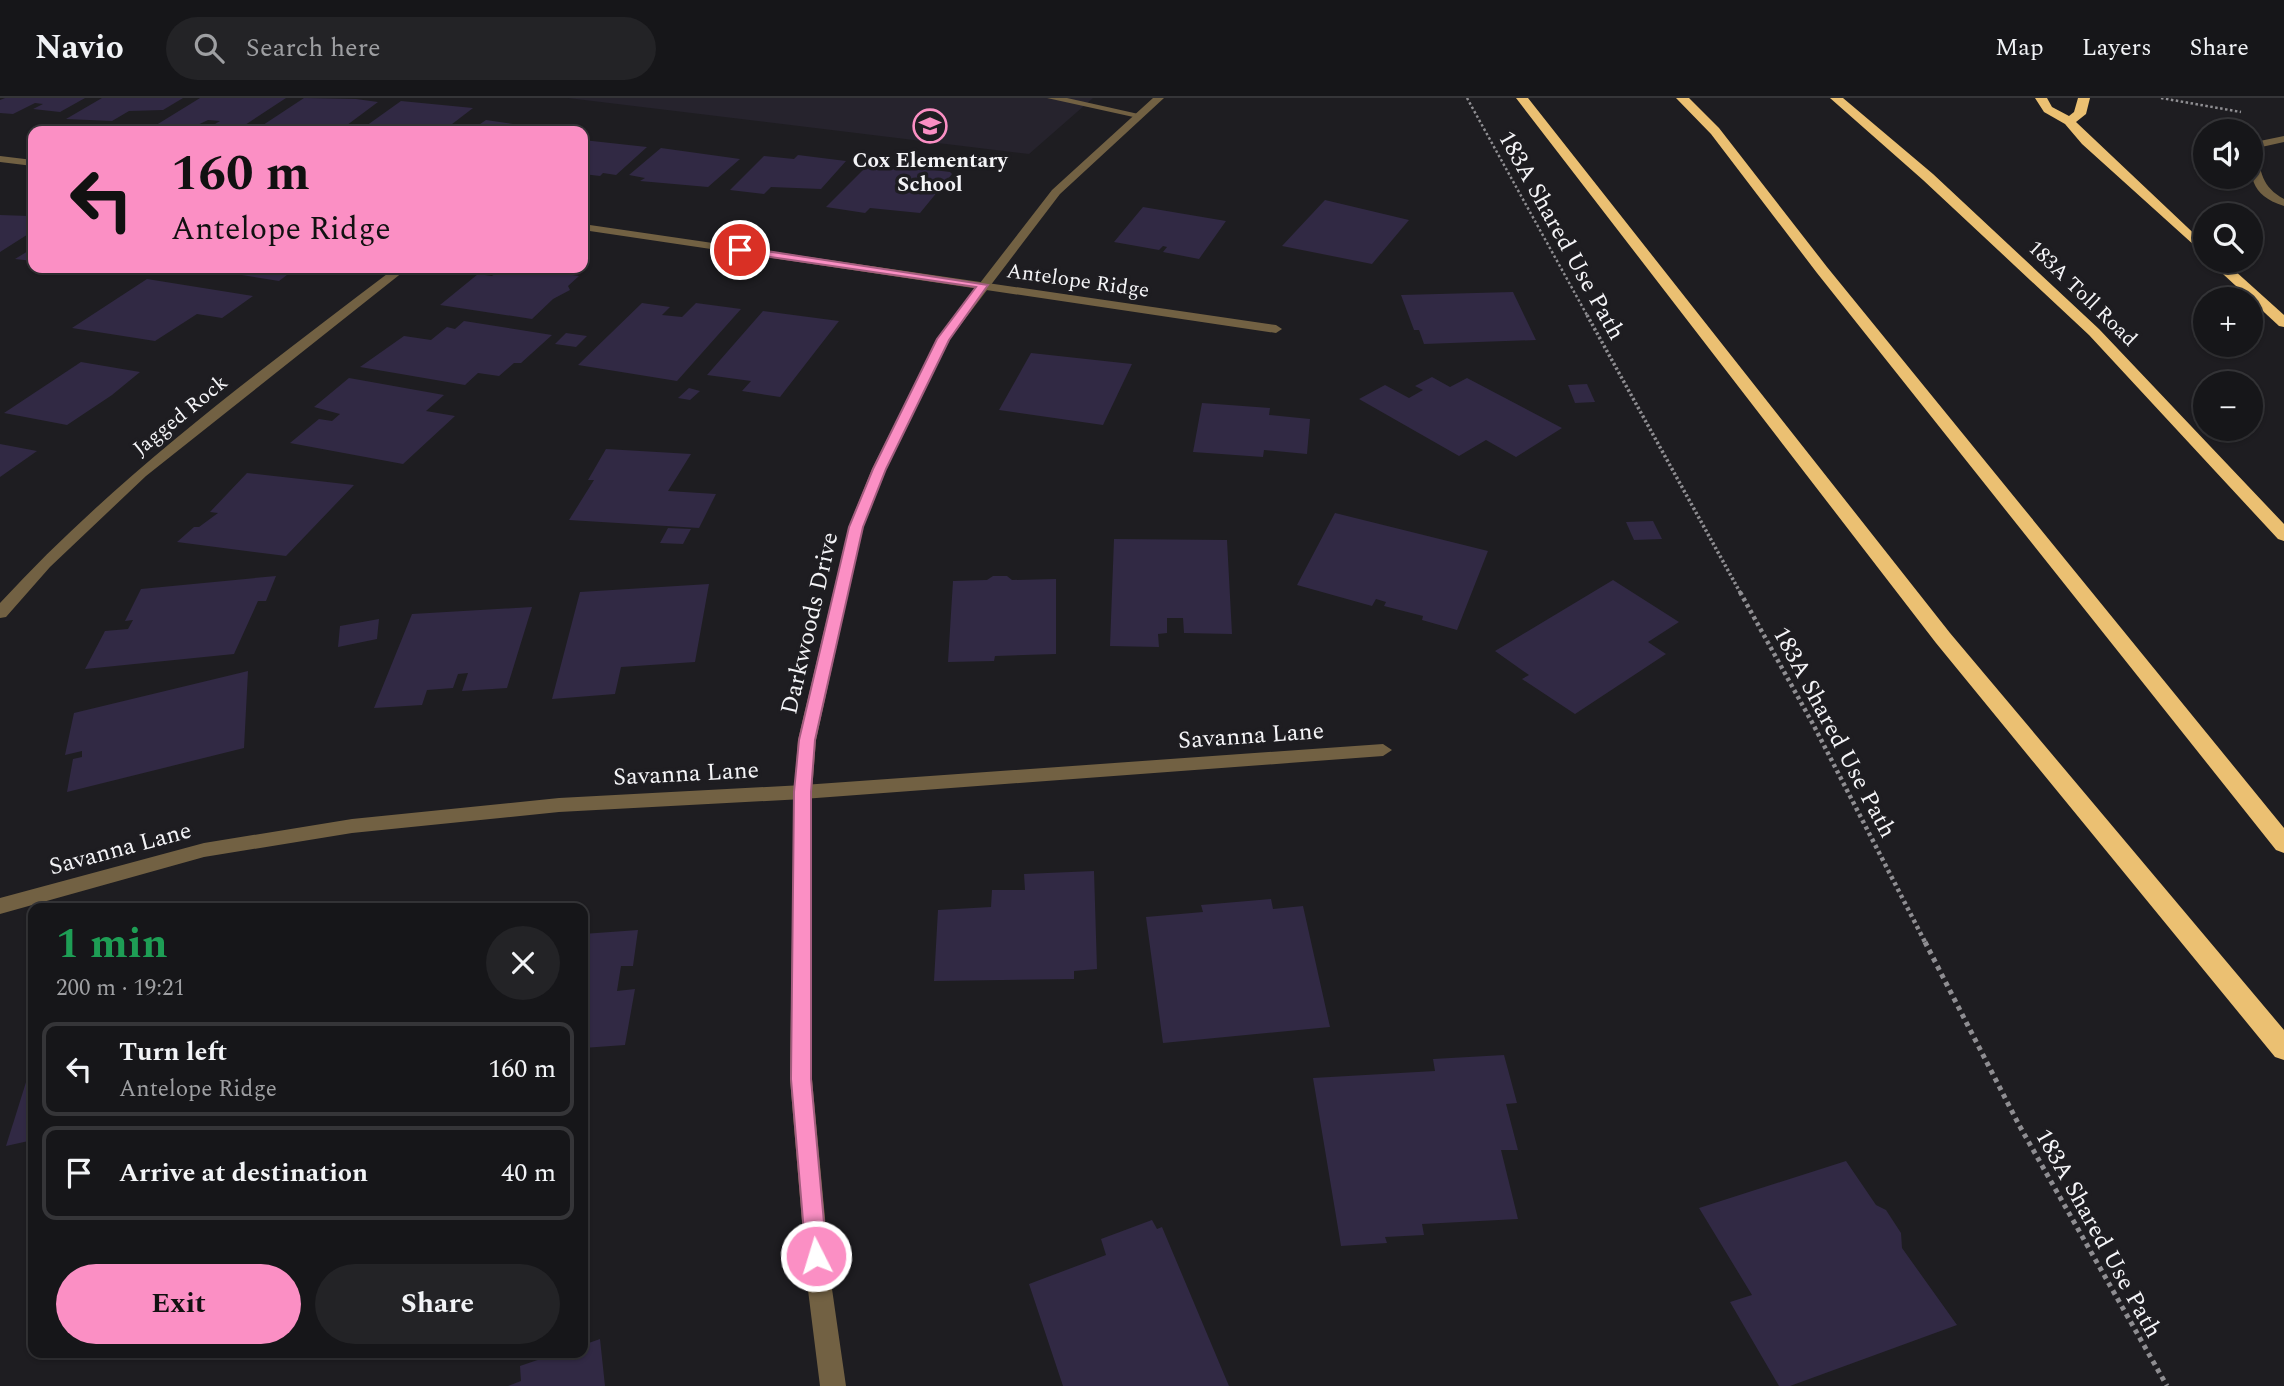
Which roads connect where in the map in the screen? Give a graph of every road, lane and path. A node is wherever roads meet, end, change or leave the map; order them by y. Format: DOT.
graph roads {
  1 [pos="1052,98"];
  2 [pos="1159,98"];
  3 [pos="1466,98"];
  4 [pos="1522,98"];
  5 [pos="1682,98"];
  6 [pos="1836,98"];
  7 [pos="2041,98"];
  8 [pos="2084,98"];
  9 [pos="2161,98"];
  10 [pos="2244,112"];
  11 [pos="1138,115"];
  12 [pos="2069,121"];
  13 [pos="2284,139"];
  14 [pos="0,159"];
  15 [pos="28,162"];
  16 [pos="2284,203"];
  17 [pos="588,229"];
  18 [pos="2193,240"];
  19 [pos="396,273"];
  20 [pos="2229,273"];
  21 [pos="983,285"];
  22 [pos="2284,323"];
  23 [pos="1276,328"];
  24 [pos="2284,535"];
  25 [pos="0,613"];
  26 [pos="1383,750"];
  27 [pos="803,792"];
  28 [pos="2284,844"];
  29 [pos="0,906"];
  30 [pos="2284,1049"];
  31 [pos="833,1386"];
  32 [pos="2167,1386"];
  1 -- 11 [label="street"];
  2 -- 11 [label="street, Darkwoods Drive"];
  3 -- 32 [label="path, 183A Shared Use Path"];
  4 -- 30 [label="highway"];
  5 -- 28 [label="highway"];
  6 -- 24 [label="highway, 183A Toll Road"];
  7 -- 12 [label="highway"];
  8 -- 12 [label="highway"];
  9 -- 10 [label="path"];
  11 -- 21 [label="street, Darkwoods Drive"];
  12 -- 18 [label="highway"];
  13 -- 16 [label="street"];
  14 -- 15 [label="street"];
  17 -- 21 [label="street, Antelope Ridge"];
  19 -- 25 [label="street, Jagged Rock"];
  20 -- 22 [label="highway"];
  21 -- 23 [label="street, Antelope Ridge"];
  21 -- 27 [label="street, Darkwoods Drive"];
  26 -- 27 [label="street, Savanna Lane"];
  27 -- 29 [label="street, Savanna Lane"];
  27 -- 31 [label="street, Darkwoods Drive"];
}
